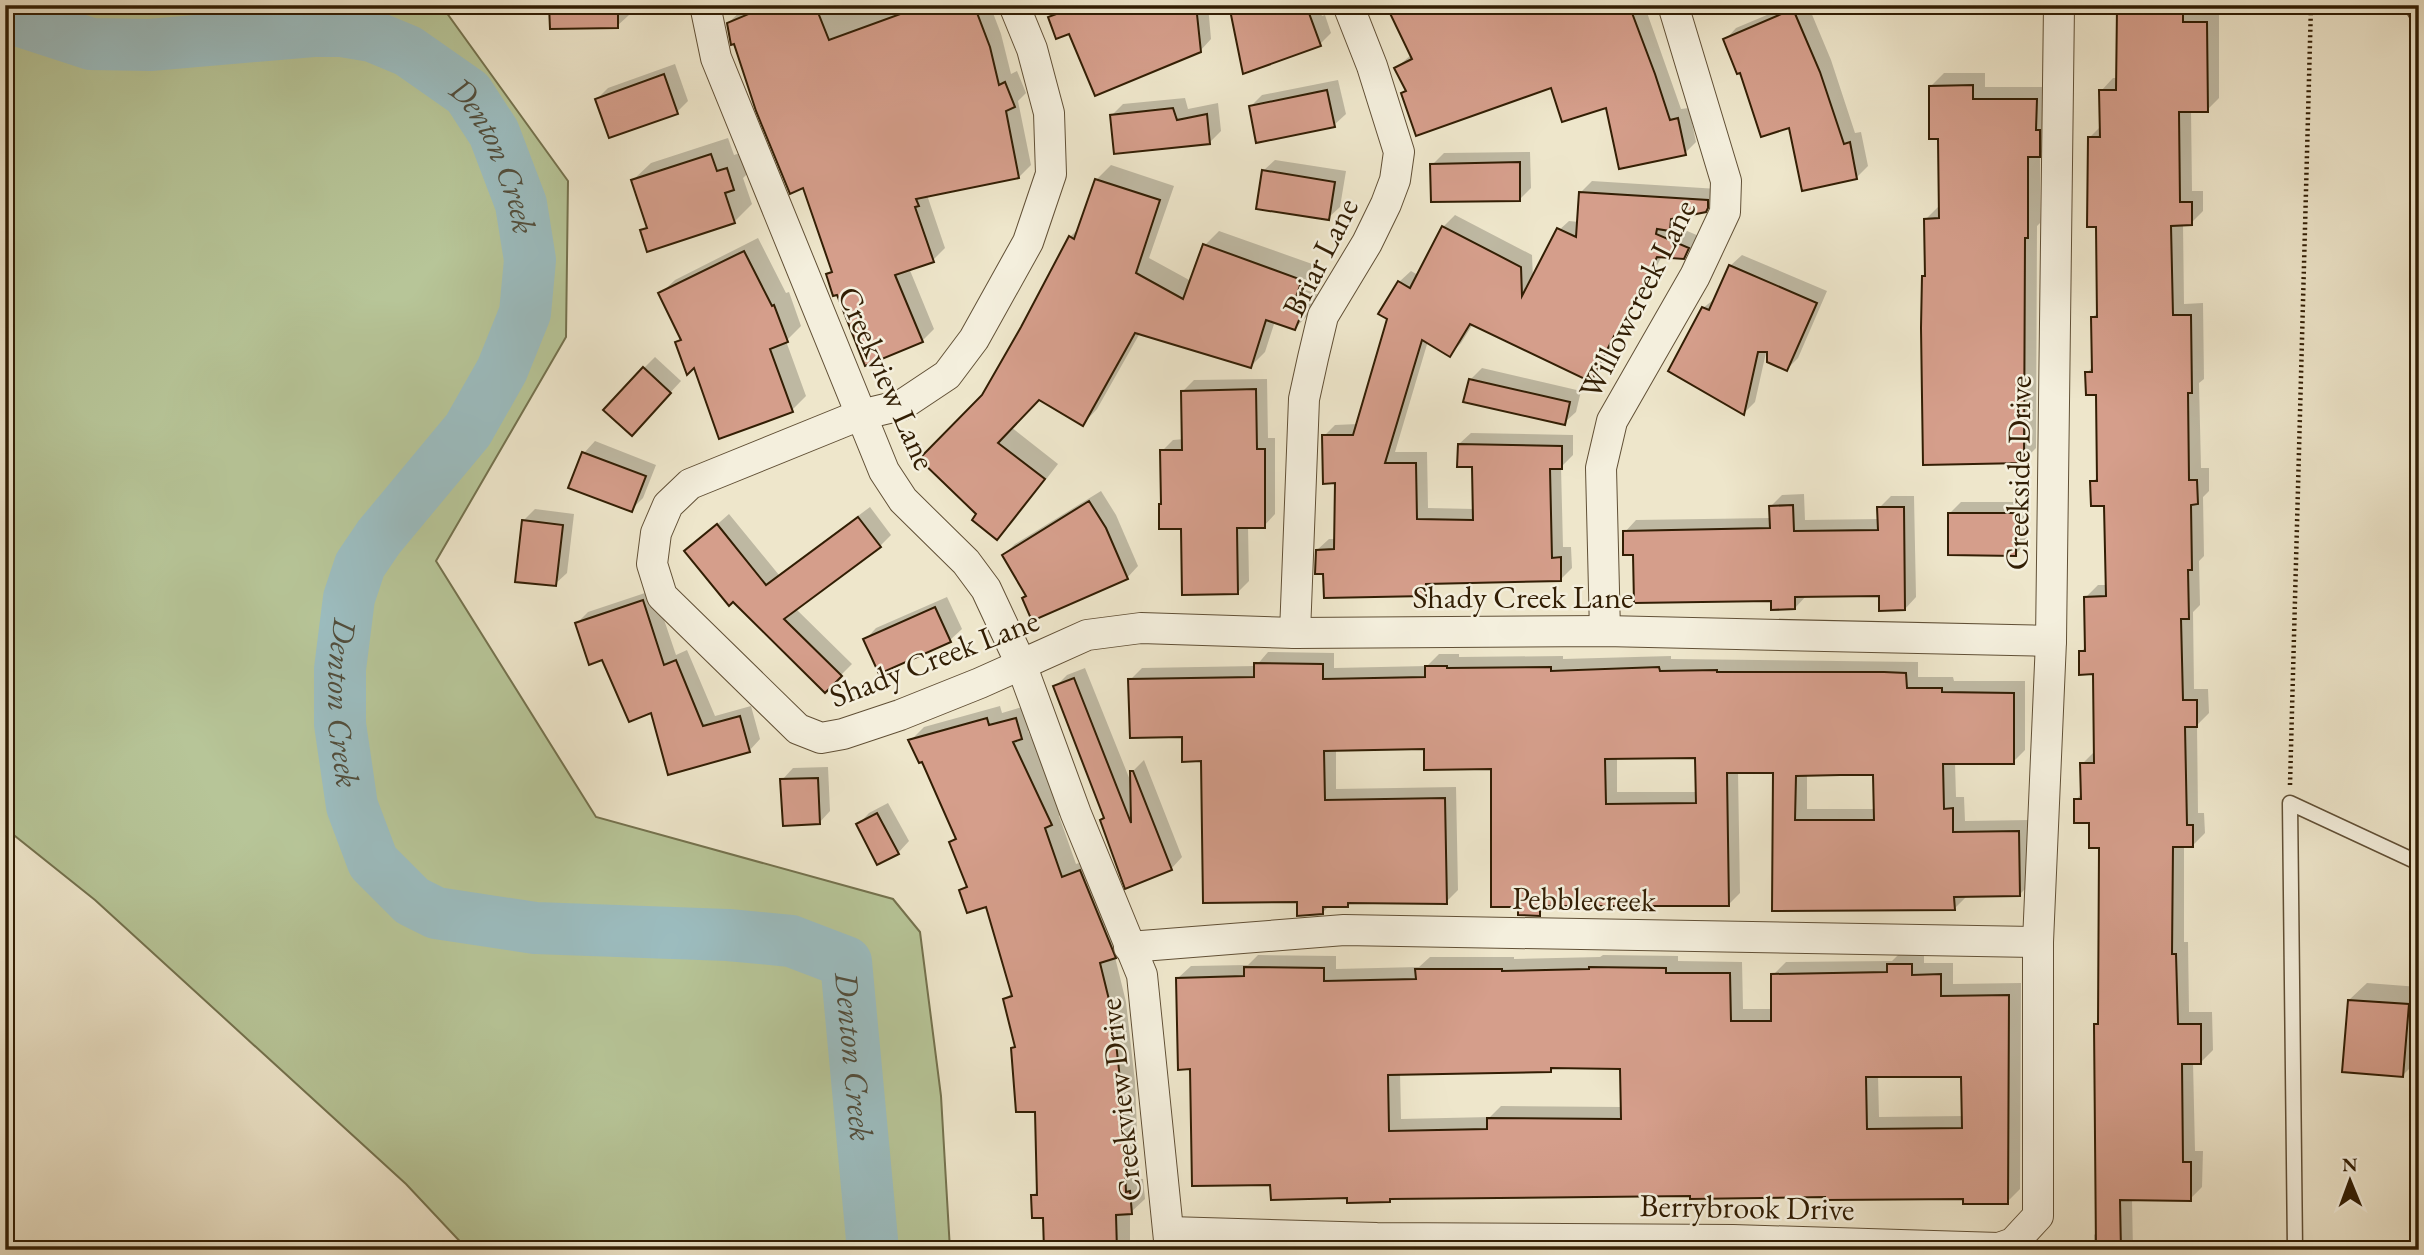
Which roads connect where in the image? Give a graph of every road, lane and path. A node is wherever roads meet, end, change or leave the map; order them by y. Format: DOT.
graph roads {
  1 [pos="705,5"];
  2 [pos="1014,5"];
  3 [pos="1348,5"];
  4 [pos="1673,5"];
  5 [pos="2059,5"];
  6 [pos="2311,5"];
  7 [pos="2411,5"];
  8 [pos="2419,18"];
  9 [pos="860,415"];
  10 [pos="1605,631"];
  11 [pos="1295,633"];
  12 [pos="2051,641"];
  13 [pos="1021,664"];
  14 [pos="2290,803"];
  15 [pos="2419,863"];
  16 [pos="2038,942"];
  17 [pos="1129,947"];
  18 [pos="1169,1241"];
  19 [pos="1733,1245"];
  20 [pos="1974,1248"];
  21 [pos="2296,1250"];
  1 -- 9 [label="street, Creekview Lane"];
  2 -- 9 [label="street, Shady Creek Lane"];
  3 -- 11 [label="street, Briar Lane"];
  4 -- 10 [label="street, Willowcreek Lane"];
  5 -- 12 [label="street, Creekside Drive"];
  6 -- 14 [label="path"];
  7 -- 8 [label="lane"];
  9 -- 13 [label="street, Creekview Lane"];
  9 -- 13 [label="street, Shady Creek Lane"];
  10 -- 11 [label="street, Shady Creek Lane"];
  10 -- 12 [label="street, Shady Creek Lane"];
  11 -- 13 [label="street, Shady Creek Lane"];
  12 -- 16 [label="street, Creekside Drive"];
  13 -- 17 [label="street, Creekview Lane"];
  14 -- 15 [label="lane"];
  14 -- 21 [label="lane"];
  16 -- 17 [label="street, Pebblecreek"];
  16 -- 20 [label="street, Berrybrook Drive"];
  17 -- 18 [label="street, Creekview Drive"];
  18 -- 19 [label="street, Berrybrook Drive"];
  19 -- 20 [label="street, Berrybrook Drive"];
}
